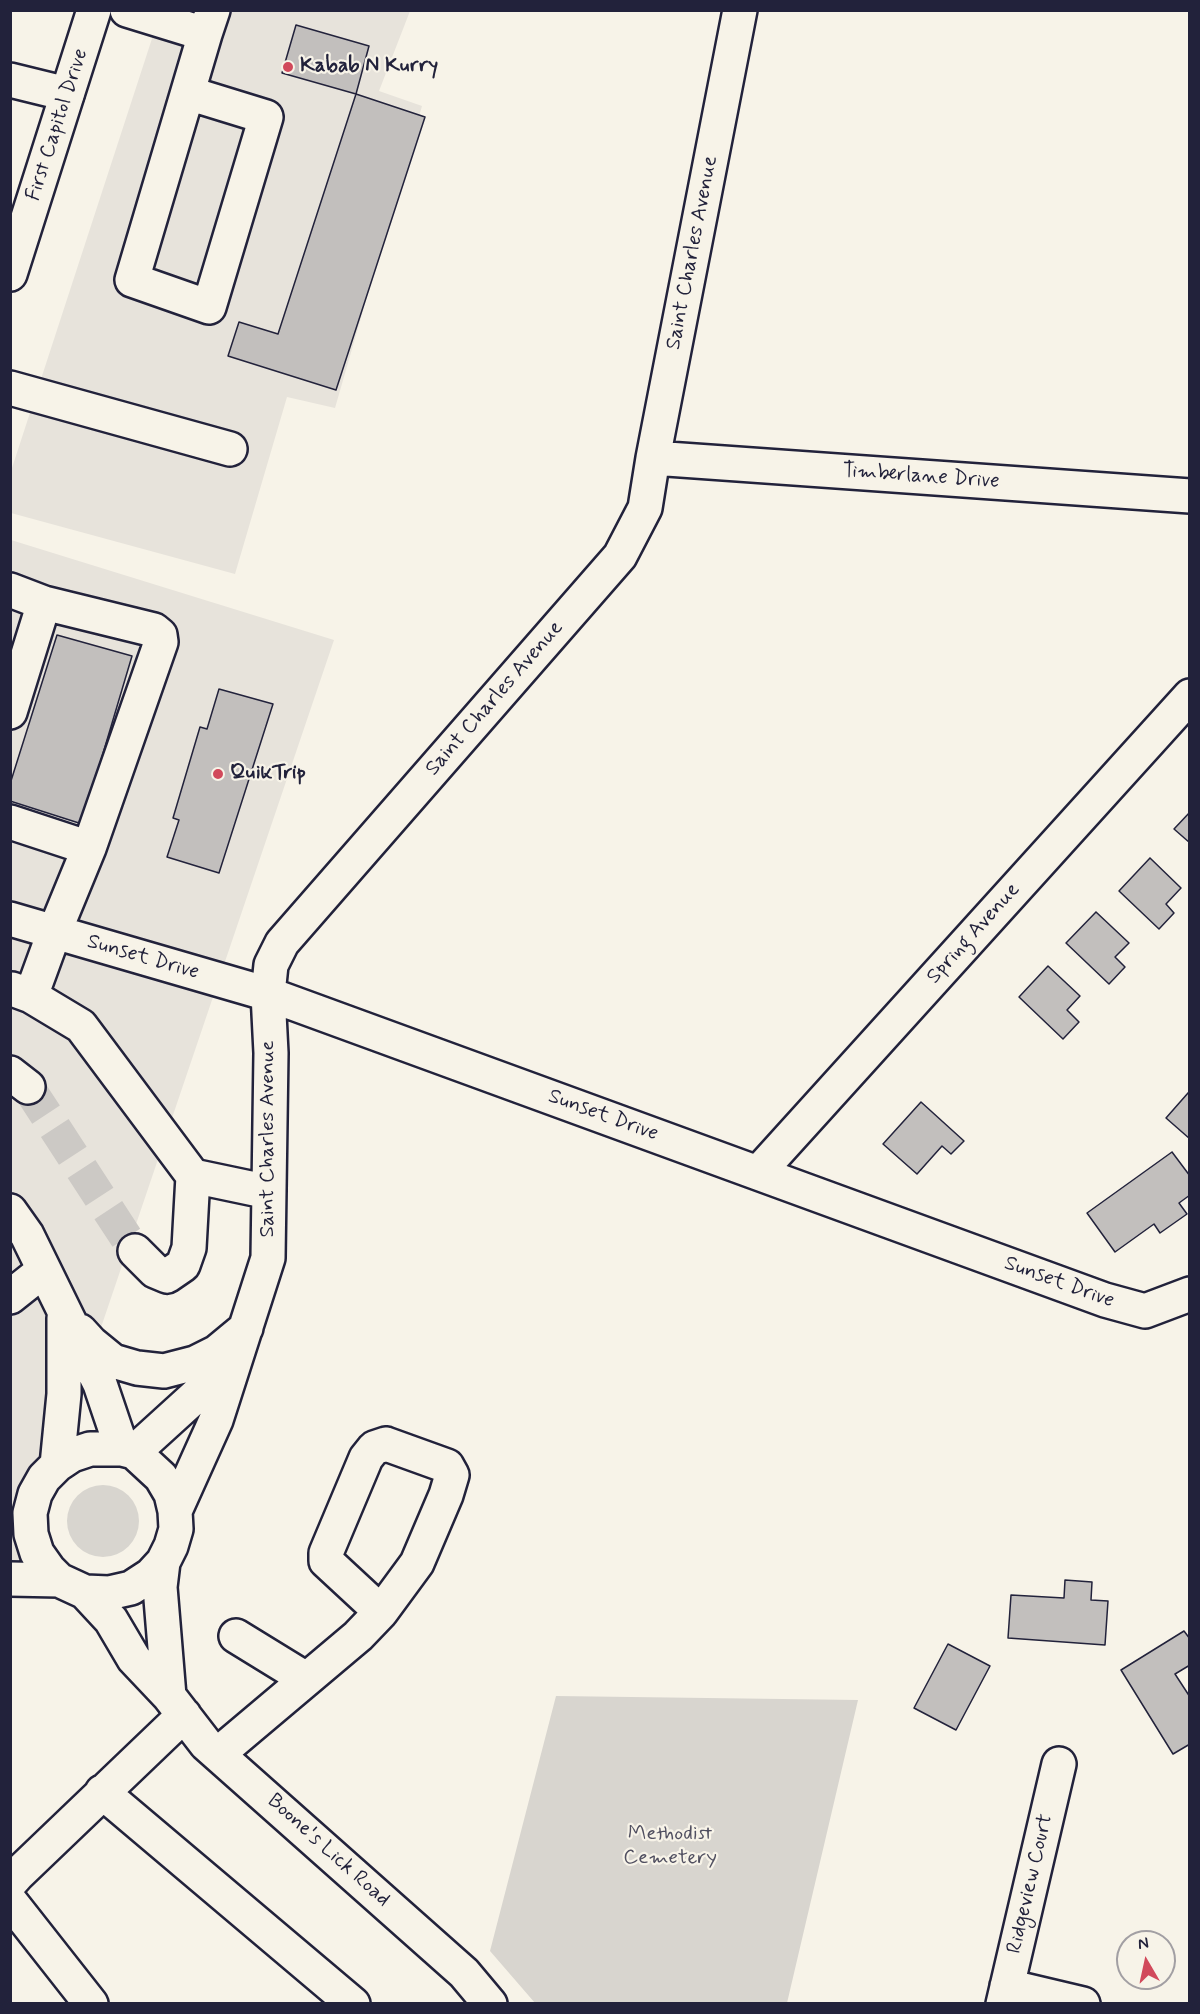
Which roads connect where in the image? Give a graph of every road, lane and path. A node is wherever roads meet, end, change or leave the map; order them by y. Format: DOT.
graph roads {
  1 [pos="94,10"];
  2 [pos="127,10"];
  3 [pos="740,10"];
  4 [pos="209,22"];
  5 [pos="10,80"];
  6 [pos="188,93"];
  7 [pos="67,94"];
  8 [pos="15,241"];
  9 [pos="10,274"];
  10 [pos="10,388"];
  11 [pos="230,449"];
  12 [pos="652,458"];
  13 [pos="1190,496"];
  14 [pos="10,590"];
  15 [pos="44,603"];
  16 [pos="1190,696"];
  17 [pos="10,712"];
  18 [pos="10,822"];
  19 [pos="89,848"];
  20 [pos="10,919"];
  21 [pos="54,933"];
  22 [pos="21,992"];
  23 [pos="268,994"];
  24 [pos="758,1173"];
  25 [pos="193,1176"];
  26 [pos="269,1192"];
  27 [pos="10,1211"];
  28 [pos="135,1251"];
  29 [pos="44,1270"];
  30 [pos="1190,1294"];
  31 [pos="10,1297"];
  32 [pos="64,1313"];
  33 [pos="246,1328"];
  34 [pos="233,1362"];
  35 [pos="128,1450"];
  36 [pos="57,1465"];
  37 [pos="35,1494"];
  38 [pos="175,1511"];
  39 [pos="10,1514"];
  40 [pos="163,1562"];
  41 [pos="10,1580"];
  42 [pos="72,1586"];
  43 [pos="381,1611"];
  44 [pos="236,1635"];
  45 [pos="306,1679"];
  46 [pos="176,1706"];
  47 [pos="218,1755"];
  48 [pos="1059,1764"];
  49 [pos="102,1792"];
  50 [pos="13,1886"];
  51 [pos="1005,1995"];
  52 [pos="91,2004"];
  53 [pos="353,2004"];
  54 [pos="490,2004"];
  55 [pos="1083,2004"];
  1 -- 7 [label="street, First Capitol Drive"];
  2 -- 4 [label="street"];
  3 -- 12 [label="street, Saint Charles Avenue"];
  4 -- 6 [label="street"];
  5 -- 7 [label="street"];
  6 -- 6 [label="street"];
  7 -- 8 [label="street, First Capitol Drive"];
  8 -- 9 [label="street, First Capitol Drive"];
  10 -- 11 [label="street"];
  12 -- 13 [label="street, Timberlane Drive"];
  12 -- 23 [label="street, Saint Charles Avenue"];
  14 -- 15 [label="street"];
  15 -- 17 [label="street"];
  15 -- 19 [label="street"];
  16 -- 24 [label="street, Spring Avenue"];
  18 -- 19 [label="street"];
  19 -- 21 [label="street"];
  20 -- 21 [label="street, Sunset Drive"];
  21 -- 22 [label="street"];
  21 -- 23 [label="street, Sunset Drive"];
  22 -- 25 [label="street"];
  23 -- 24 [label="street, Sunset Drive"];
  23 -- 26 [label="street, Saint Charles Avenue"];
  24 -- 30 [label="street, Sunset Drive"];
  25 -- 26 [label="street"];
  25 -- 28 [label="street"];
  26 -- 33 [label="street, Saint Charles Avenue"];
  27 -- 29 [label="street"];
  29 -- 31 [label="street"];
  29 -- 32 [label="street"];
  32 -- 33 [label="street"];
  32 -- 35 [label="street"];
  32 -- 36 [label="street"];
  33 -- 34 [label="street, Saint Charles Avenue"];
  34 -- 35 [label="street, Saint Charles Avenue"];
  34 -- 38 [label="street, Saint Charles Avenue"];
  35 -- 36 [label="street"];
  35 -- 38 [label="street"];
  36 -- 37 [label="street"];
  37 -- 39 [label="street"];
  37 -- 42 [label="street"];
  38 -- 40 [label="street"];
  40 -- 42 [label="street"];
  40 -- 46 [label="street"];
  41 -- 42 [label="street"];
  42 -- 46 [label="street, Boone's Lick Road"];
  43 -- 43 [label="street"];
  43 -- 45 [label="street"];
  44 -- 45 [label="street"];
  45 -- 47 [label="street"];
  46 -- 47 [label="street, Boone's Lick Road"];
  46 -- 49 [label="street"];
  47 -- 54 [label="street, Boone's Lick Road"];
  48 -- 51 [label="street, Ridgeview Court"];
  49 -- 50 [label="street"];
  49 -- 53 [label="street"];
  50 -- 52 [label="street"];
  51 -- 55 [label="street"];
}
